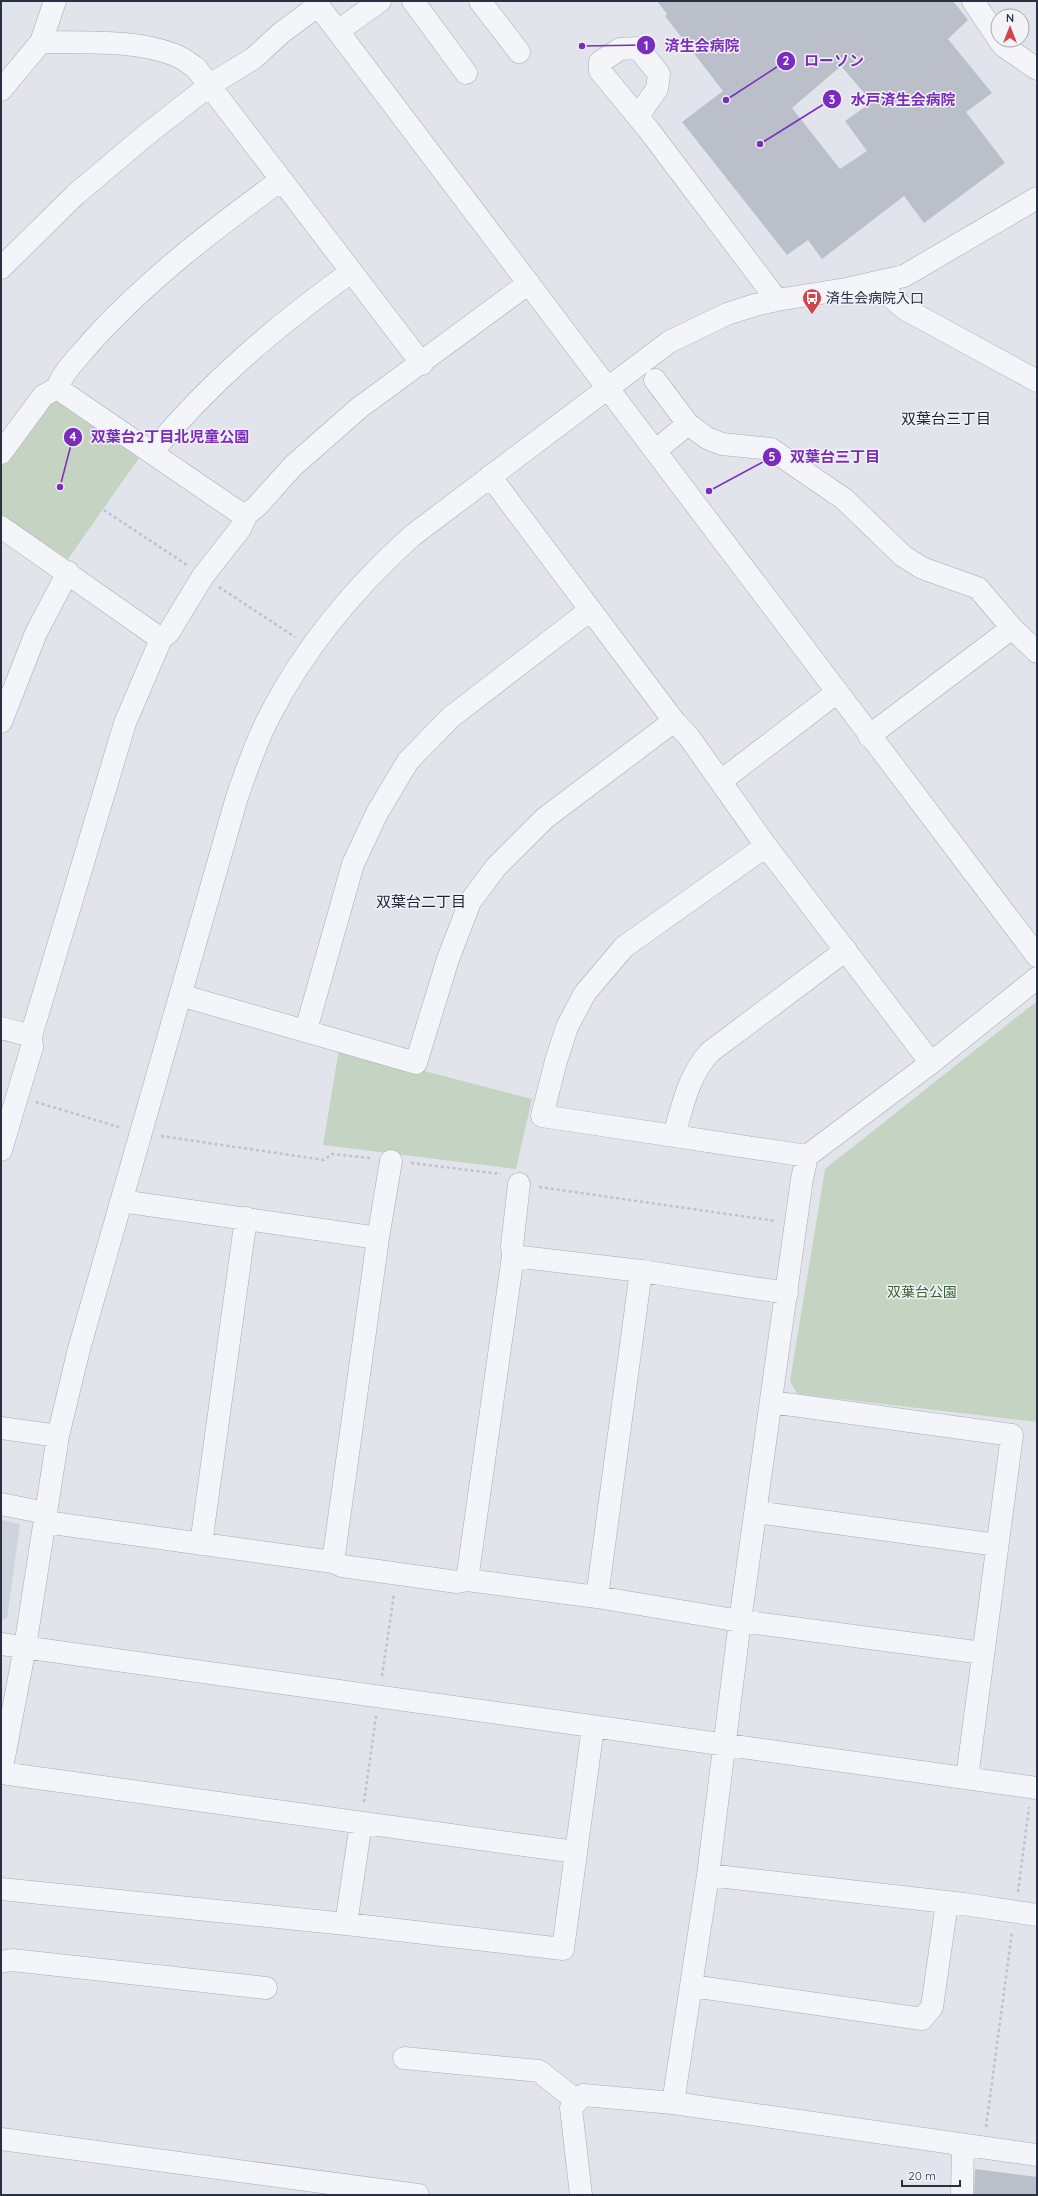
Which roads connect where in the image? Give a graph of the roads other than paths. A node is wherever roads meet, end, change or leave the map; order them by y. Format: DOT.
graph roads {
  1 [pos="55,1"];
  2 [pos="380,1"];
  3 [pos="413,1"];
  4 [pos="480,1"];
  5 [pos="973,1"];
  6 [pos="317,3"];
  7 [pos="990,26"];
  8 [pos="338,31"];
  9 [pos="41,42"];
  10 [pos="1007,48"];
  11 [pos="519,52"];
  12 [pos="1037,68"];
  13 [pos="466,73"];
  14 [pos="210,85"];
  15 [pos="1,90"];
  16 [pos="638,116"];
  17 [pos="281,180"];
  18 [pos="1037,198"];
  19 [pos="1,268"];
  20 [pos="351,272"];
  21 [pos="881,282"];
  22 [pos="529,283"];
  23 [pos="777,300"];
  24 [pos="422,364"];
  25 [pos="655,380"];
  26 [pos="1037,381"];
  27 [pos="607,387"];
  28 [pos="57,388"];
  29 [pos="688,424"];
  30 [pos="655,451"];
  31 [pos="152,452"];
  32 [pos="1,453"];
  33 [pos="490,476"];
  34 [pos="247,514"];
  35 [pos="1,527"];
  36 [pos="68,572"];
  37 [pos="589,611"];
  38 [pos="1012,628"];
  39 [pos="161,639"];
  40 [pos="1037,652"];
  41 [pos="836,693"];
  42 [pos="674,721"];
  43 [pos="1,722"];
  44 [pos="870,736"];
  45 [pos="721,781"];
  46 [pos="766,846"];
  47 [pos="846,950"];
  48 [pos="1037,956"];
  49 [pos="1037,978"];
  50 [pos="180,995"];
  51 [pos="1,1028"];
  52 [pos="306,1030"];
  53 [pos="31,1036"];
  54 [pos="931,1063"];
  55 [pos="674,1135"];
  56 [pos="1,1150"];
  57 [pos="807,1156"];
  58 [pos="391,1161"];
  59 [pos="519,1184"];
  60 [pos="121,1201"];
  61 [pos="246,1218"];
  62 [pos="378,1238"];
  63 [pos="512,1256"];
  64 [pos="641,1271"];
  65 [pos="787,1293"];
  66 [pos="771,1402"];
  67 [pos="1,1428"];
  68 [pos="58,1436"];
  69 [pos="1,1504"];
  70 [pos="756,1512"];
  71 [pos="46,1517"];
  72 [pos="201,1544"];
  73 [pos="997,1545"];
  74 [pos="333,1562"];
  75 [pos="467,1580"];
  76 [pos="597,1597"];
  77 [pos="740,1621"];
  78 [pos="1,1644"];
  79 [pos="25,1647"];
  80 [pos="983,1653"];
  81 [pos="593,1727"];
  82 [pos="724,1744"];
  83 [pos="1,1773"];
  84 [pos="967,1778"];
  85 [pos="1037,1788"];
  86 [pos="362,1814"];
  87 [pos="575,1852"];
  88 [pos="708,1875"];
  89 [pos="1,1889"];
  90 [pos="947,1903"];
  91 [pos="1037,1916"];
  92 [pos="346,1924"];
  93 [pos="1,1962"];
  94 [pos="692,1986"];
  95 [pos="266,1988"];
  96 [pos="404,2058"];
  97 [pos="577,2101"];
  98 [pos="673,2103"];
  99 [pos="1,2139"];
  100 [pos="964,2145"];
  101 [pos="1037,2155"];
  102 [pos="418,2195"];
  103 [pos="582,2195"];
  104 [pos="962,2195"];
  1 -- 9 [label="street"];
  2 -- 8 [label="street"];
  3 -- 13 [label="street"];
  4 -- 11 [label="street"];
  5 -- 7 [label="street"];
  6 -- 8 [label="street"];
  6 -- 14 [label="street"];
  8 -- 22 [label="street"];
  9 -- 14 [label="street"];
  9 -- 15 [label="street"];
  10 -- 12 [label="street"];
  14 -- 17 [label="street"];
  14 -- 19 [label="street"];
  16 -- 23 [label="street"];
  17 -- 20 [label="street"];
  17 -- 28 [label="street"];
  18 -- 21 [label="street"];
  20 -- 24 [label="street"];
  20 -- 31 [label="street"];
  21 -- 23 [label="street"];
  21 -- 26 [label="street"];
  22 -- 24 [label="street"];
  22 -- 27 [label="street"];
  23 -- 27 [label="street"];
  24 -- 34 [label="street"];
  25 -- 29 [label="street"];
  27 -- 30 [label="street"];
  27 -- 33 [label="street"];
  28 -- 31 [label="street"];
  28 -- 32 [label="street"];
  29 -- 30 [label="street"];
  29 -- 38 [label="street"];
  30 -- 41 [label="street"];
  31 -- 34 [label="street"];
  33 -- 37 [label="street"];
  33 -- 50 [label="street"];
  34 -- 39 [label="street"];
  35 -- 36 [label="street"];
  36 -- 39 [label="street"];
  36 -- 43 [label="street"];
  37 -- 42 [label="street"];
  37 -- 52 [label="street"];
  38 -- 40 [label="street"];
  38 -- 44 [label="street"];
  39 -- 53 [label="street"];
  41 -- 44 [label="street"];
  41 -- 45 [label="street"];
  42 -- 45 [label="street"];
  42 -- 52 [label="street"];
  44 -- 48 [label="street"];
  45 -- 46 [label="street"];
  46 -- 47 [label="street"];
  46 -- 55 [label="street"];
  47 -- 54 [label="street"];
  47 -- 55 [label="street"];
  49 -- 54 [label="street"];
  50 -- 52 [label="street"];
  50 -- 60 [label="street"];
  51 -- 53 [label="street"];
  53 -- 56 [label="street"];
  54 -- 57 [label="street"];
  55 -- 57 [label="street"];
  57 -- 65 [label="street"];
  58 -- 62 [label="street"];
  59 -- 63 [label="street"];
  60 -- 61 [label="street"];
  60 -- 68 [label="street"];
  61 -- 62 [label="street"];
  61 -- 72 [label="street"];
  62 -- 74 [label="street"];
  63 -- 64 [label="street"];
  63 -- 75 [label="street"];
  64 -- 65 [label="street"];
  64 -- 76 [label="street"];
  65 -- 66 [label="street"];
  66 -- 70 [label="street"];
  66 -- 73 [label="street"];
  67 -- 68 [label="street"];
  68 -- 71 [label="street"];
  69 -- 71 [label="street"];
  70 -- 73 [label="street"];
  70 -- 77 [label="street"];
  71 -- 72 [label="street"];
  71 -- 79 [label="street"];
  72 -- 74 [label="street"];
  73 -- 80 [label="street"];
  74 -- 75 [label="street"];
  75 -- 76 [label="street"];
  76 -- 77 [label="street"];
  77 -- 80 [label="street"];
  77 -- 82 [label="street"];
  78 -- 79 [label="street"];
  79 -- 81 [label="street"];
  79 -- 83 [label="street"];
  80 -- 84 [label="street"];
  81 -- 82 [label="street"];
  81 -- 87 [label="street"];
  82 -- 84 [label="street"];
  82 -- 88 [label="street"];
  83 -- 86 [label="street"];
  84 -- 85 [label="street"];
  86 -- 87 [label="street"];
  86 -- 92 [label="street"];
  87 -- 92 [label="street"];
  88 -- 90 [label="street"];
  88 -- 94 [label="street"];
  89 -- 92 [label="street"];
  90 -- 91 [label="street"];
  90 -- 94 [label="street"];
  93 -- 95 [label="street"];
  94 -- 98 [label="street"];
  96 -- 97 [label="street"];
  97 -- 98 [label="street"];
  97 -- 103 [label="street"];
  98 -- 100 [label="street"];
  99 -- 102 [label="street"];
  100 -- 101 [label="street"];
  100 -- 104 [label="street"];
}
